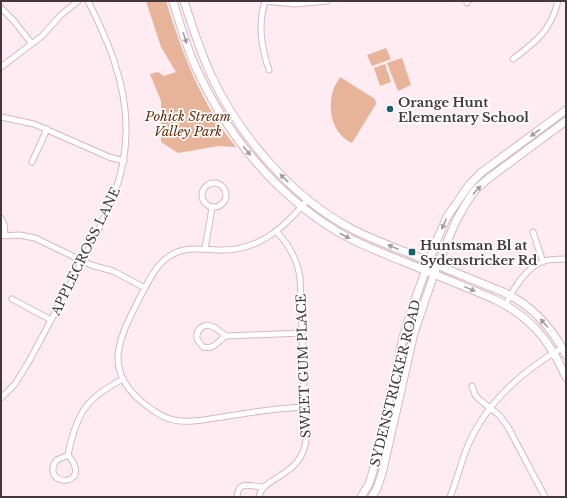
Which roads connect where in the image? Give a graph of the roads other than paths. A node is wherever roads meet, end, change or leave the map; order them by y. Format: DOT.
graph roads {
  1 [pos="78,1"];
  2 [pos="88,1"];
  3 [pos="173,1"];
  4 [pos="184,1"];
  5 [pos="265,1"];
  6 [pos="327,1"];
  7 [pos="558,1"];
  8 [pos="1,8"];
  9 [pos="32,44"];
  10 [pos="513,58"];
  11 [pos="1,67"];
  12 [pos="269,70"];
  13 [pos="566,110"];
  14 [pos="1,117"];
  15 [pos="566,121"];
  16 [pos="47,129"];
  17 [pos="124,161"];
  18 [pos="32,162"];
  19 [pos="308,199"];
  20 [pos="302,206"];
  21 [pos="212,208"];
  22 [pos="1,218"];
  23 [pos="277,232"];
  24 [pos="533,232"];
  25 [pos="3,235"];
  26 [pos="205,249"];
  27 [pos="566,258"];
  28 [pos="82,261"];
  29 [pos="429,262"];
  30 [pos="543,262"];
  31 [pos="438,265"];
  32 [pos="426,270"];
  33 [pos="434,274"];
  34 [pos="145,288"];
  35 [pos="511,295"];
  36 [pos="12,299"];
  37 [pos="506,304"];
  38 [pos="51,320"];
  39 [pos="302,333"];
  40 [pos="226,336"];
  41 [pos="564,351"];
  42 [pos="554,353"];
  43 [pos="566,377"];
  44 [pos="123,379"];
  45 [pos="472,386"];
  46 [pos="1,398"];
  47 [pos="305,407"];
  48 [pos="490,408"];
  49 [pos="68,454"];
  50 [pos="263,487"];
  51 [pos="237,497"];
  52 [pos="259,497"];
  53 [pos="361,497"];
  54 [pos="372,497"];
  55 [pos="450,497"];
  56 [pos="545,497"];
  1 -- 9 [label="street"];
  2 -- 17 [label="street, APPLECROSS LANE"];
  3 -- 20 [label="street, one-way"];
  19 -- 4 [label="street, one-way"];
  5 -- 6 [label="street"];
  5 -- 12 [label="street"];
  7 -- 10 [label="street"];
  8 -- 9 [label="street"];
  9 -- 11 [label="street"];
  13 -- 29 [label="street, SYDENSTRICKER ROAD, one-way"];
  14 -- 16 [label="street"];
  31 -- 15 [label="street, SYDENSTRICKER ROAD, one-way"];
  16 -- 17 [label="street"];
  16 -- 18 [label="street"];
  17 -- 28 [label="street, APPLECROSS LANE"];
  19 -- 20 [label="street"];
  29 -- 19 [label="street, one-way"];
  20 -- 23 [label="street"];
  20 -- 32 [label="street, one-way"];
  21 -- 21 [label="street"];
  21 -- 26 [label="street"];
  22 -- 25 [label="street"];
  23 -- 26 [label="street"];
  23 -- 39 [label="street, SWEET GUM PLACE"];
  24 -- 30 [label="street"];
  25 -- 28 [label="street"];
  26 -- 34 [label="street"];
  27 -- 30 [label="street"];
  28 -- 34 [label="street"];
  28 -- 38 [label="street, APPLECROSS LANE"];
  29 -- 31 [label="street"];
  29 -- 32 [label="street, SYDENSTRICKER ROAD"];
  30 -- 35 [label="street"];
  31 -- 33 [label="street, SYDENSTRICKER ROAD"];
  31 -- 35 [label="street"];
  32 -- 33 [label="street"];
  32 -- 53 [label="street, SYDENSTRICKER ROAD"];
  33 -- 37 [label="street, one-way"];
  33 -- 54 [label="street, SYDENSTRICKER ROAD"];
  34 -- 44 [label="street"];
  35 -- 37 [label="street"];
  41 -- 35 [label="street, one-way"];
  36 -- 38 [label="street"];
  37 -- 42 [label="street"];
  38 -- 46 [label="street, APPLECROSS LANE"];
  39 -- 40 [label="street"];
  39 -- 47 [label="street, SWEET GUM PLACE"];
  40 -- 40 [label="street"];
  41 -- 42 [label="street"];
  42 -- 43 [label="street"];
  42 -- 48 [label="street"];
  44 -- 47 [label="street"];
  44 -- 49 [label="street"];
  45 -- 48 [label="street"];
  47 -- 50 [label="street, SWEET GUM PLACE"];
  48 -- 55 [label="street"];
  48 -- 56 [label="street"];
  49 -- 49 [label="street"];
  50 -- 51 [label="street"];
  50 -- 52 [label="street"];
}
